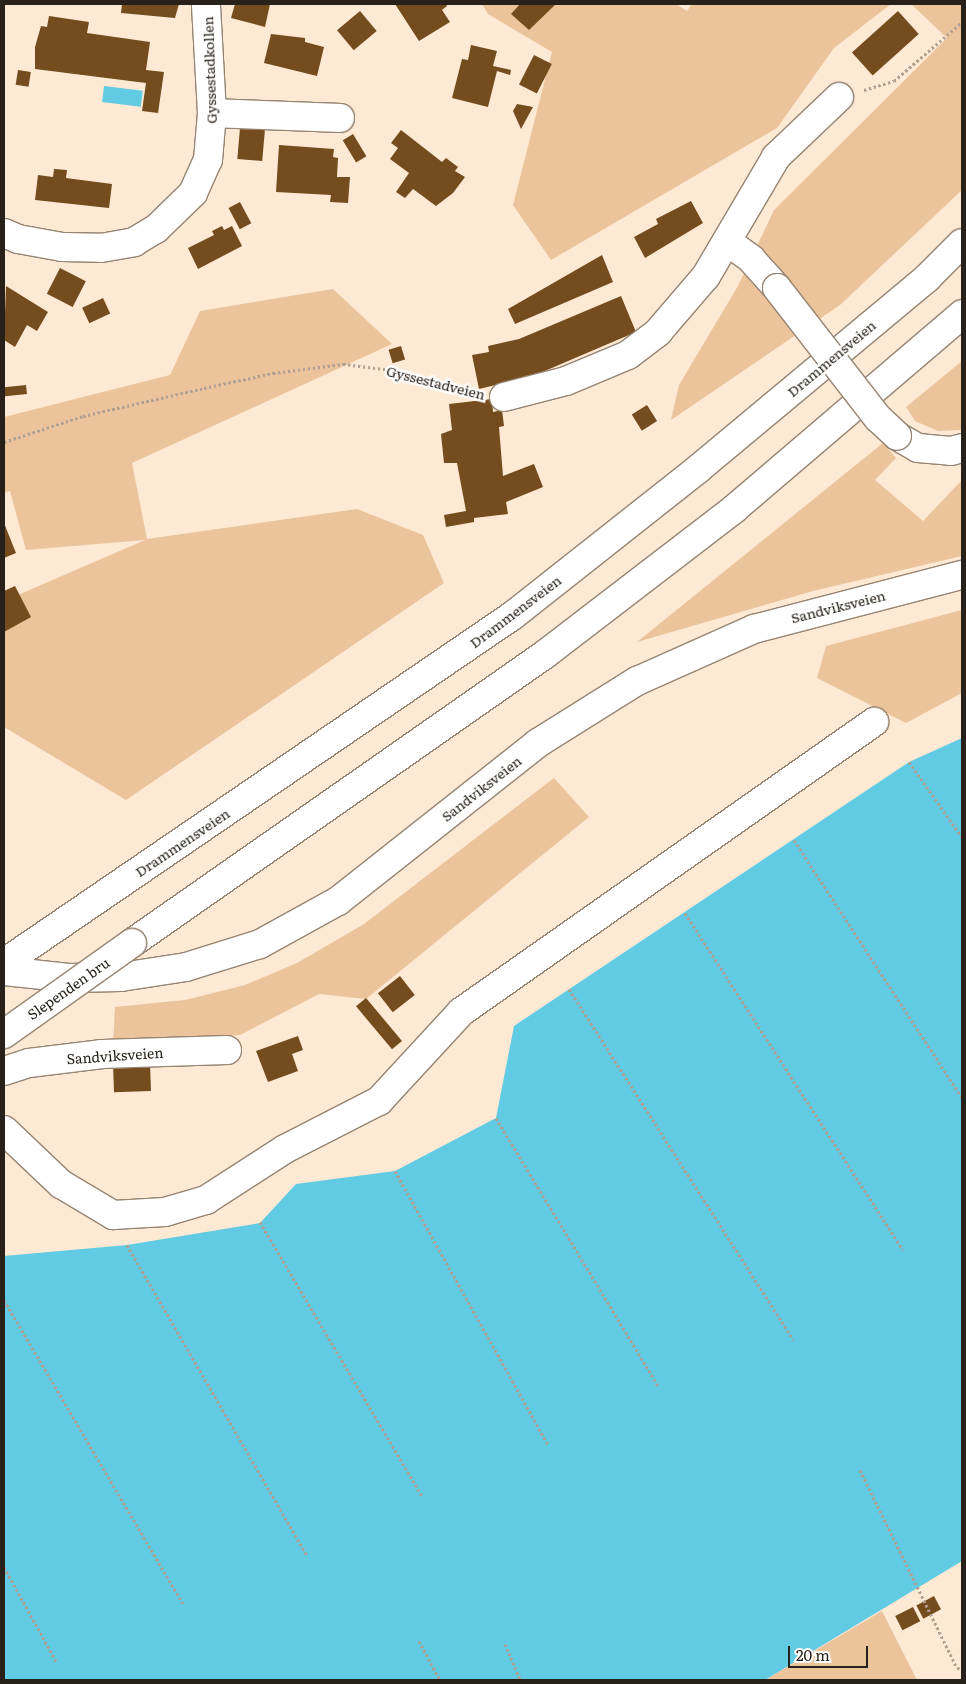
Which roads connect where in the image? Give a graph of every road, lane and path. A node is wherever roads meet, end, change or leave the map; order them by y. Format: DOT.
graph roads {
  1 [pos="206,4"];
  2 [pos="962,22"];
  3 [pos="839,97"];
  4 [pos="212,113"];
  5 [pos="340,118"];
  6 [pos="4,233"];
  7 [pos="728,242"];
  8 [pos="962,243"];
  9 [pos="962,314"];
  10 [pos="504,396"];
  11 [pos="4,442"];
  12 [pos="962,448"];
  13 [pos="962,576"];
  14 [pos="874,722"];
  15 [pos="909,762"];
  16 [pos="962,836"];
  17 [pos="794,840"];
  18 [pos="685,914"];
  19 [pos="4,963"];
  20 [pos="4,971"];
  21 [pos="569,989"];
  22 [pos="4,1034"];
  23 [pos="227,1050"];
  24 [pos="4,1071"];
  25 [pos="962,1098"];
  26 [pos="496,1118"];
  27 [pos="4,1130"];
  28 [pos="395,1171"];
  29 [pos="260,1222"];
  30 [pos="127,1245"];
  31 [pos="904,1250"];
  32 [pos="4,1300"];
  33 [pos="793,1339"];
  34 [pos="659,1387"];
  35 [pos="549,1446"];
  36 [pos="860,1470"];
  37 [pos="422,1496"];
  38 [pos="307,1556"];
  39 [pos="4,1567"];
  40 [pos="184,1605"];
  41 [pos="419,1641"];
  42 [pos="505,1644"];
  43 [pos="57,1663"];
  44 [pos="962,1669"];
  45 [pos="440,1680"];
  46 [pos="520,1680"];
  1 -- 4 [label="main road, Gyssestadkollen"];
  2 -- 3 [label="path"];
  3 -- 7 [label="main road, Gyssestadveien"];
  4 -- 5 [label="main road"];
  4 -- 6 [label="main road, Gyssestadkollen"];
  7 -- 10 [label="main road, Gyssestadveien"];
  7 -- 12 [label="main road, bridge"];
  8 -- 19 [label="main road, Drammensveien"];
  9 -- 22 [label="main road, Slependen bru, bridge"];
  10 -- 11 [label="path, Gyssestadveien"];
  13 -- 20 [label="main road, Sandviksveien"];
  14 -- 27 [label="main road"];
  15 -- 16 [label="path"];
  17 -- 25 [label="path"];
  18 -- 31 [label="path"];
  21 -- 33 [label="path"];
  23 -- 24 [label="main road, Sandviksveien"];
  26 -- 34 [label="path"];
  28 -- 35 [label="path"];
  29 -- 37 [label="path"];
  30 -- 38 [label="path"];
  32 -- 40 [label="path"];
  36 -- 44 [label="path"];
  39 -- 43 [label="path"];
  41 -- 45 [label="path"];
  42 -- 46 [label="path"];
}
